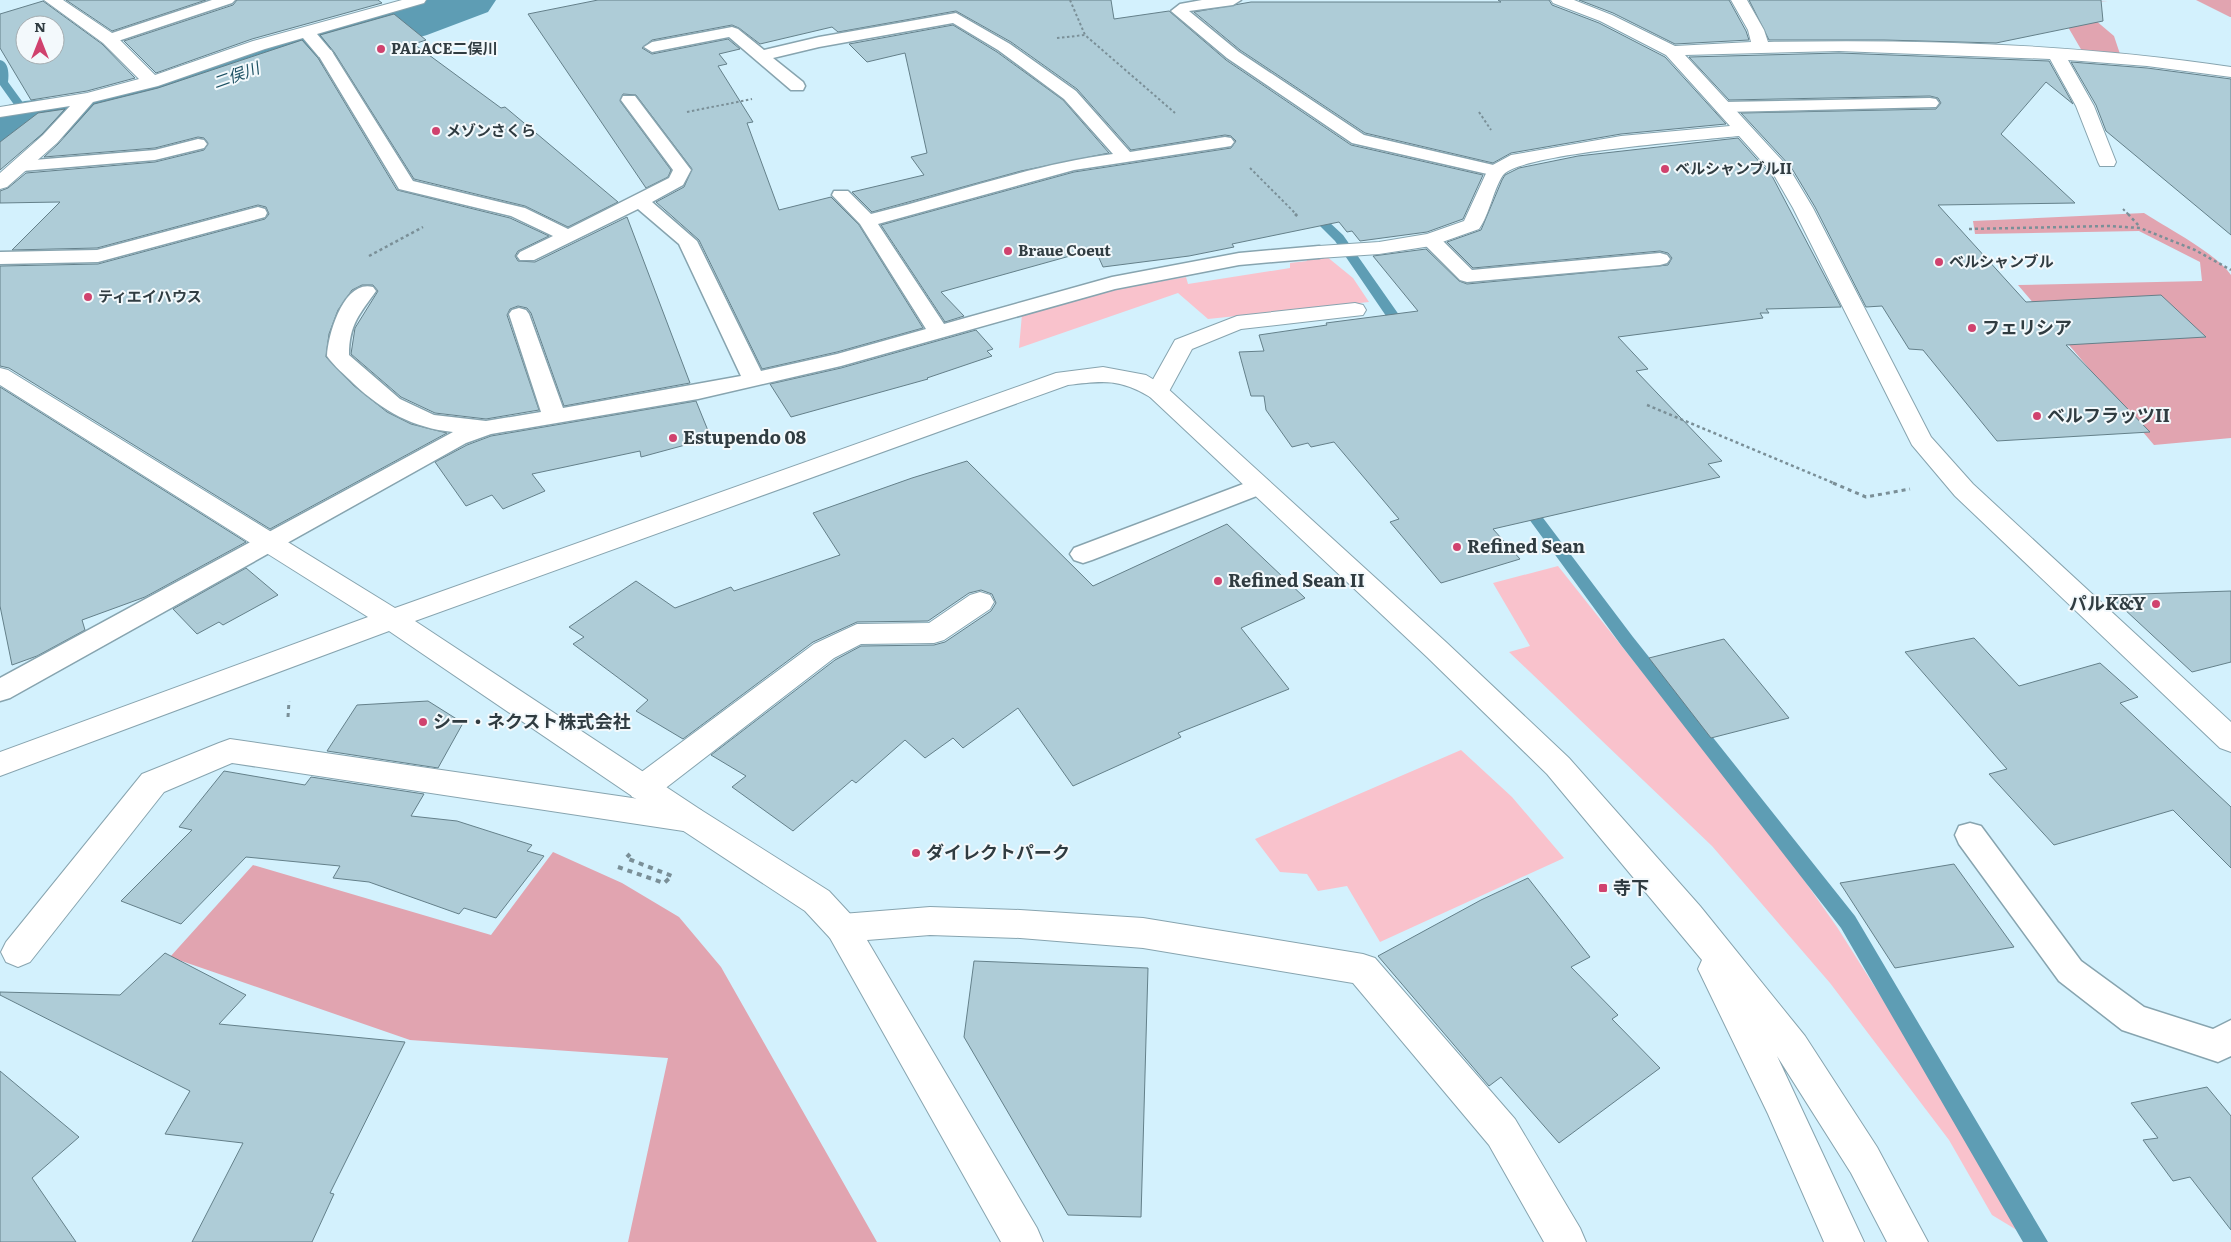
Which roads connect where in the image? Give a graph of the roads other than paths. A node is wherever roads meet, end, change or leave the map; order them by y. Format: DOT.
graph roads {
  1 [pos="52,0"];
  2 [pos="227,0"];
  3 [pos="418,0"];
  4 [pos="1233,0"];
  5 [pos="1559,0"];
  6 [pos="1740,0"];
  7 [pos="306,32"];
  8 [pos="109,39"];
  9 [pos="1760,45"];
  10 [pos="652,48"];
  11 [pos="1672,51"];
  12 [pos="325,53"];
  13 [pos="2055,54"];
  14 [pos="761,56"];
  15 [pos="2231,72"];
  16 [pos="152,82"];
  17 [pos="797,86"];
  18 [pos="629,100"];
  19 [pos="83,101"];
  20 [pos="1930,103"];
  21 [pos="1724,107"];
  22 [pos="0,112"];
  23 [pos="1744,130"];
  24 [pos="1224,142"];
  25 [pos="198,144"];
  26 [pos="1126,158"];
  27 [pos="2107,162"];
  28 [pos="22,166"];
  29 [pos="1496,170"];
  30 [pos="0,183"];
  31 [pos="842,196"];
  32 [pos="640,201"];
  33 [pos="258,213"];
  34 [pos="867,221"];
  35 [pos="568,236"];
  36 [pos="1431,240"];
  37 [pos="1319,252"];
  38 [pos="527,256"];
  39 [pos="0,258"];
  40 [pos="1660,259"];
  41 [pos="366,292"];
  42 [pos="1355,310"];
  43 [pos="519,314"];
  44 [pos="938,331"];
  45 [pos="0,375"];
  46 [pos="754,379"];
  47 [pos="1158,392"];
  48 [pos="554,416"];
  49 [pos="487,428"];
  50 [pos="1259,486"];
  51 [pos="272,542"];
  52 [pos="1082,554"];
  53 [pos="980,602"];
  54 [pos="392,619"];
  55 [pos="0,691"];
  56 [pos="2231,740"];
  57 [pos="0,764"];
  58 [pos="643,788"];
  59 [pos="690,819"];
  60 [pos="1970,835"];
  61 [pos="1688,916"];
  62 [pos="842,928"];
  63 [pos="18,952"];
  64 [pos="2231,1035"];
  65 [pos="1023,1242"];
  66 [pos="1566,1242"];
  67 [pos="1844,1242"];
  68 [pos="1908,1242"];
  1 -- 8 [label="street"];
  2 -- 8 [label="lane"];
  3 -- 7 [label="street"];
  4 -- 29 [label="lane"];
  5 -- 11 [label="street"];
  6 -- 9 [label="street"];
  7 -- 12 [label="street"];
  7 -- 16 [label="street"];
  8 -- 16 [label="street"];
  9 -- 11 [label="street"];
  9 -- 13 [label="street"];
  10 -- 14 [label="lane"];
  11 -- 21 [label="street"];
  12 -- 35 [label="lane"];
  13 -- 15 [label="street"];
  13 -- 27 [label="street"];
  14 -- 17 [label="lane"];
  14 -- 26 [label="lane"];
  16 -- 19 [label="street"];
  18 -- 32 [label="lane"];
  19 -- 22 [label="street"];
  19 -- 28 [label="street"];
  20 -- 21 [label="lane"];
  21 -- 23 [label="street"];
  23 -- 29 [label="street"];
  23 -- 56 [label="street"];
  24 -- 26 [label="lane"];
  25 -- 28 [label="lane"];
  26 -- 34 [label="lane"];
  28 -- 30 [label="street"];
  29 -- 36 [label="street"];
  31 -- 34 [label="lane"];
  32 -- 35 [label="lane"];
  32 -- 46 [label="lane"];
  33 -- 39 [label="lane"];
  34 -- 44 [label="lane"];
  35 -- 38 [label="lane"];
  36 -- 37 [label="street"];
  36 -- 40 [label="lane"];
  37 -- 44 [label="lane"];
  41 -- 49 [label="lane"];
  42 -- 47 [label="street"];
  43 -- 48 [label="lane"];
  44 -- 46 [label="lane"];
  45 -- 51 [label="street"];
  46 -- 48 [label="lane"];
  47 -- 50 [label="street"];
  47 -- 54 [label="street"];
  48 -- 49 [label="lane"];
  49 -- 51 [label="lane"];
  50 -- 52 [label="lane"];
  50 -- 61 [label="street"];
  51 -- 54 [label="street"];
  51 -- 55 [label="lane"];
  53 -- 58 [label="street"];
  54 -- 57 [label="street"];
  54 -- 58 [label="street"];
  58 -- 59 [label="street"];
  59 -- 62 [label="street"];
  59 -- 63 [label="street"];
  60 -- 64 [label="lane"];
  61 -- 67 [label="street"];
  61 -- 68 [label="street"];
  62 -- 65 [label="street"];
  62 -- 66 [label="street"];
}
